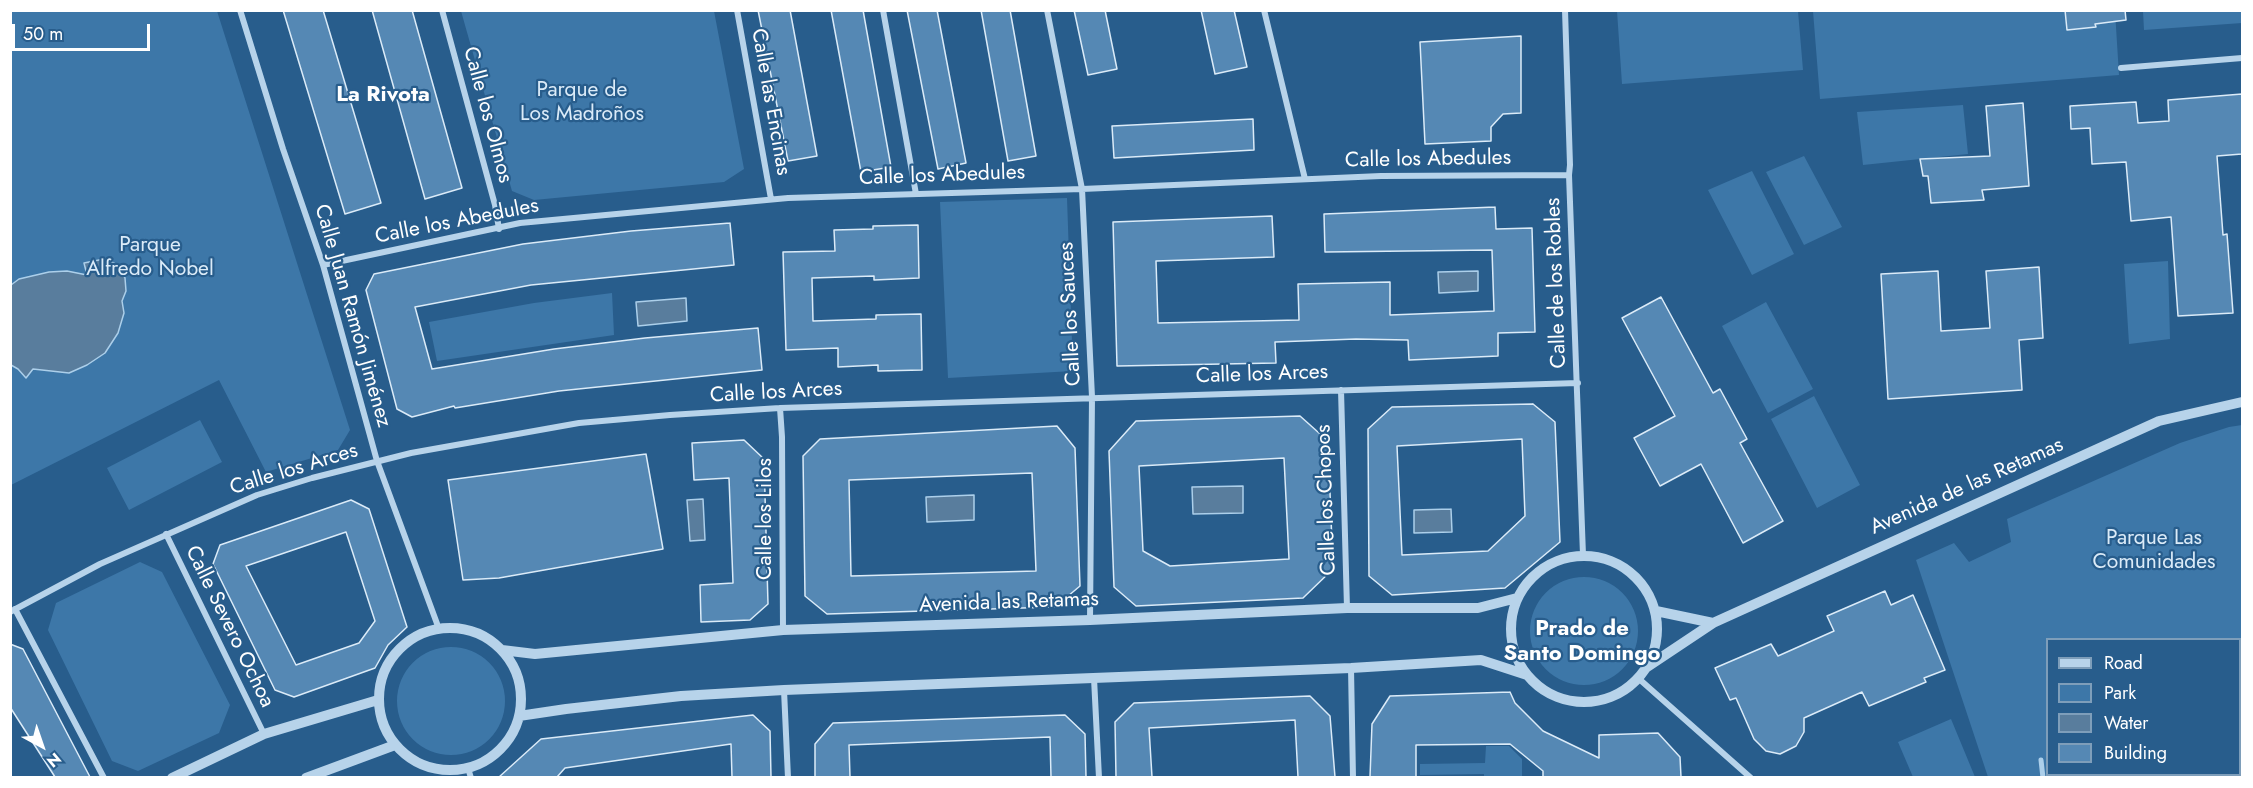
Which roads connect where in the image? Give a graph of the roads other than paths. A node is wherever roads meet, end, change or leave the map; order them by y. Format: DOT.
graph roads {
  1 [pos="240,10"];
  2 [pos="442,10"];
  3 [pos="737,10"];
  4 [pos="883,10"];
  5 [pos="1047,10"];
  6 [pos="1264,10"];
  7 [pos="1565,10"];
  8 [pos="2242,58"];
  9 [pos="2121,68"];
  10 [pos="1569,175"];
  11 [pos="1305,179"];
  12 [pos="1082,189"];
  13 [pos="916,194"];
  14 [pos="771,199"];
  15 [pos="499,229"];
  16 [pos="323,266"];
  17 [pos="1578,383"];
  18 [pos="1341,390"];
  19 [pos="1092,397"];
  20 [pos="2242,402"];
  21 [pos="780,408"];
  22 [pos="377,461"];
  23 [pos="166,534"];
  24 [pos="1583,555"];
  25 [pos="1517,598"];
  26 [pos="1347,608"];
  27 [pos="13,610"];
  28 [pos="1656,611"];
  29 [pos="1090,620"];
  30 [pos="1713,623"];
  31 [pos="439,629"];
  32 [pos="783,630"];
  33 [pos="502,650"];
  34 [pos="1647,667"];
  35 [pos="1351,668"];
  36 [pos="1527,675"];
  37 [pos="1094,678"];
  38 [pos="1638,678"];
  39 [pos="784,690"];
  40 [pos="378,700"];
  41 [pos="519,716"];
  42 [pos="264,734"];
  43 [pos="395,745"];
  44 [pos="469,773"];
  45 [pos="104,777"];
  46 [pos="171,777"];
  47 [pos="306,777"];
  48 [pos="788,777"];
  49 [pos="1099,777"];
  50 [pos="1353,777"];
  51 [pos="1751,777"];
  1 -- 16 [label="street, Calle Juan Ramón Jiménez"];
  2 -- 15 [label="street, Calle los Olmos"];
  3 -- 14 [label="street, Calle las Encinas"];
  4 -- 13 [label="street"];
  5 -- 12 [label="street, Calle los Sauces"];
  6 -- 11 [label="street"];
  7 -- 10 [label="street, Calle de los Robles"];
  8 -- 9 [label="street"];
  10 -- 11 [label="street, Calle los Abedules"];
  10 -- 17 [label="street, Calle de los Robles"];
  11 -- 12 [label="street, Calle los Abedules"];
  12 -- 13 [label="street, Calle los Abedules"];
  12 -- 19 [label="street, Calle los Sauces"];
  13 -- 14 [label="street, Calle los Abedules"];
  14 -- 15 [label="street, Calle los Abedules"];
  15 -- 16 [label="street, Calle los Abedules"];
  16 -- 22 [label="street, Calle Juan Ramón Jiménez"];
  17 -- 18 [label="street, Calle los Arces"];
  17 -- 24 [label="street, Calle de los Robles"];
  18 -- 19 [label="street, Calle los Arces"];
  18 -- 26 [label="street, Calle los Chopos"];
  19 -- 21 [label="street, Calle los Arces"];
  19 -- 29 [label="street, Calle los Sauces"];
  20 -- 30 [label="street, Avenida de las Retamas"];
  21 -- 22 [label="street, Calle los Arces"];
  21 -- 32 [label="street, Calle los Lilos"];
  22 -- 23 [label="street, Calle los Arces"];
  22 -- 31 [label="street, Calle Juan Ramón Jiménez"];
  23 -- 27 [label="street, Calle los Arces"];
  23 -- 42 [label="street, Calle Severo Ochoa"];
  24 -- 25 [label="street"];
  24 -- 28 [label="street"];
  25 -- 26 [label="street, Avenida las Retamas"];
  25 -- 36 [label="street"];
  26 -- 29 [label="street, Avenida las Retamas"];
  27 -- 45 [label="street"];
  28 -- 30 [label="street"];
  28 -- 34 [label="street"];
  29 -- 32 [label="street, Avenida las Retamas"];
  30 -- 34 [label="street, Avenida de las Retamas"];
  31 -- 33 [label="street"];
  31 -- 40 [label="street"];
  32 -- 33 [label="street, Avenida las Retamas"];
  33 -- 41 [label="street"];
  34 -- 38 [label="street"];
  35 -- 36 [label="street"];
  35 -- 37 [label="street"];
  35 -- 50 [label="street"];
  36 -- 38 [label="street"];
  37 -- 39 [label="street"];
  37 -- 49 [label="street"];
  38 -- 51 [label="street"];
  39 -- 41 [label="street"];
  39 -- 48 [label="street"];
  40 -- 42 [label="street"];
  40 -- 43 [label="street"];
  41 -- 44 [label="street"];
  42 -- 46 [label="street"];
  43 -- 44 [label="street"];
  43 -- 47 [label="street"];
}
